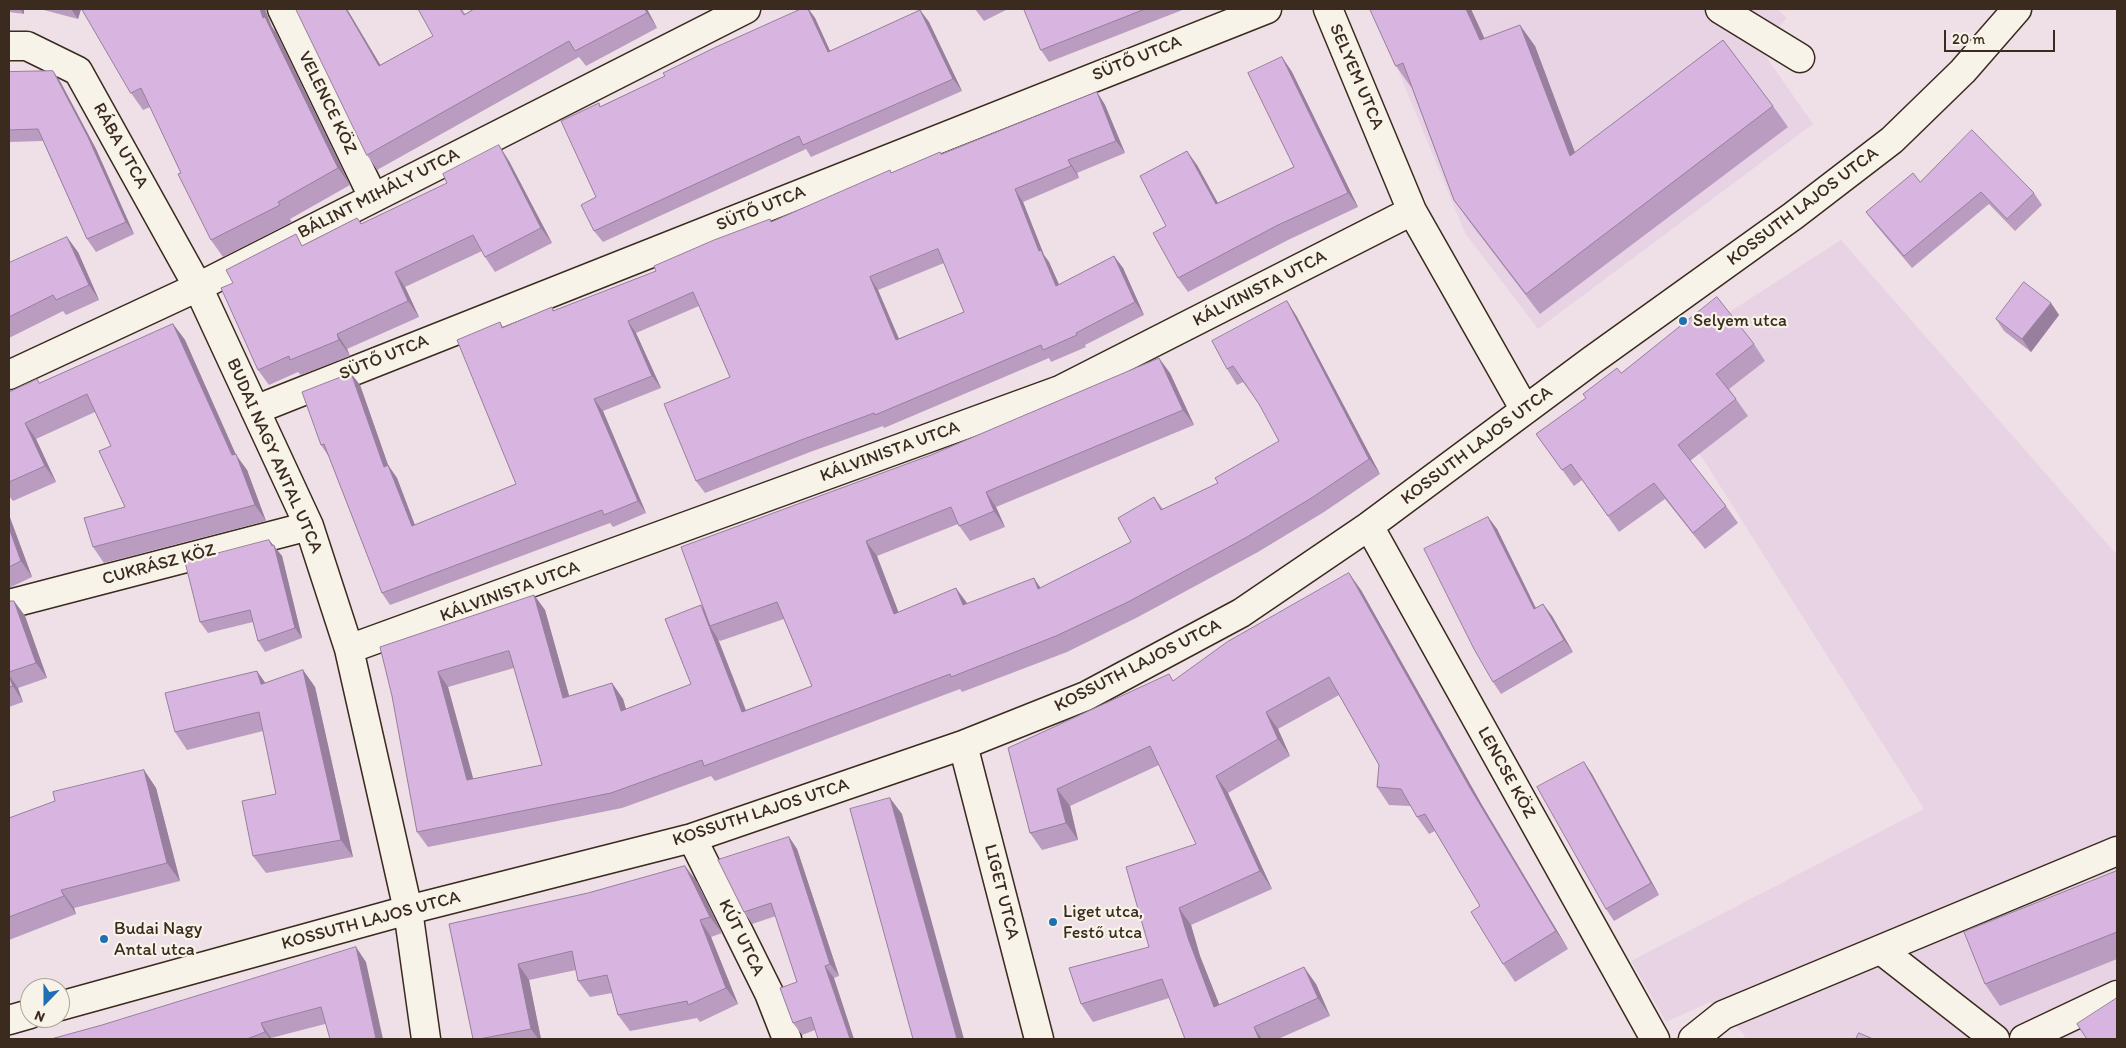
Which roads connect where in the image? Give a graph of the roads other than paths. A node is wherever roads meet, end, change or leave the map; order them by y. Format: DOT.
graph roads {
  1 [pos="282,9"];
  2 [pos="746,9"];
  3 [pos="1267,9"];
  4 [pos="1328,9"];
  5 [pos="1720,9"];
  6 [pos="2017,9"];
  7 [pos="9,46"];
  8 [pos="1800,58"];
  9 [pos="372,197"];
  10 [pos="1412,211"];
  11 [pos="198,287"];
  12 [pos="9,374"];
  13 [pos="255,410"];
  14 [pos="1525,410"];
  15 [pos="309,526"];
  16 [pos="1369,526"];
  17 [pos="9,604"];
  18 [pos="349,649"];
  19 [pos="963,745"];
  20 [pos="692,838"];
  21 [pos="2117,851"];
  22 [pos="408,910"];
  23 [pos="1881,950"];
  24 [pos="2117,995"];
  25 [pos="70,1003"];
  26 [pos="1649,1030"];
  27 [pos="426,1039"];
  28 [pos="787,1039"];
  29 [pos="1039,1039"];
  30 [pos="1693,1039"];
  31 [pos="1995,1039"];
  32 [pos="2024,1039"];
  1 -- 9 [label="street, VELENCE KÖZ"];
  2 -- 9 [label="street, BÁLINT MIHÁLY UTCA"];
  3 -- 13 [label="street, SÜTŐ UTCA"];
  4 -- 10 [label="street, SELYEM UTCA"];
  5 -- 8 [label="street"];
  6 -- 14 [label="street, KOSSUTH LAJOS UTCA"];
  7 -- 11 [label="street, RÁBA UTCA"];
  9 -- 11 [label="street, BÁLINT MIHÁLY UTCA"];
  10 -- 14 [label="street, SELYEM UTCA"];
  10 -- 18 [label="street, KÁLVINISTA UTCA"];
  11 -- 12 [label="street, BÁLINT MIHÁLY UTCA"];
  11 -- 13 [label="street, BUDAI NAGY ANTAL UTCA"];
  13 -- 15 [label="street, BUDAI NAGY ANTAL UTCA"];
  14 -- 16 [label="street, KOSSUTH LAJOS UTCA"];
  15 -- 17 [label="street, CUKRÁSZ KÖZ"];
  15 -- 18 [label="street, BUDAI NAGY ANTAL UTCA"];
  16 -- 19 [label="street, KOSSUTH LAJOS UTCA"];
  16 -- 26 [label="street, LENCSE KÖZ"];
  18 -- 22 [label="street, BUDAI NAGY ANTAL UTCA"];
  19 -- 20 [label="street, KOSSUTH LAJOS UTCA"];
  19 -- 29 [label="street, LIGET UTCA"];
  20 -- 22 [label="street, KOSSUTH LAJOS UTCA"];
  20 -- 28 [label="street, KÚT UTCA"];
  21 -- 23 [label="street"];
  22 -- 25 [label="street, KOSSUTH LAJOS UTCA"];
  22 -- 27 [label="street, BUDAI NAGY ANTAL UTCA"];
  23 -- 30 [label="street"];
  23 -- 31 [label="street"];
  24 -- 32 [label="street"];
}
